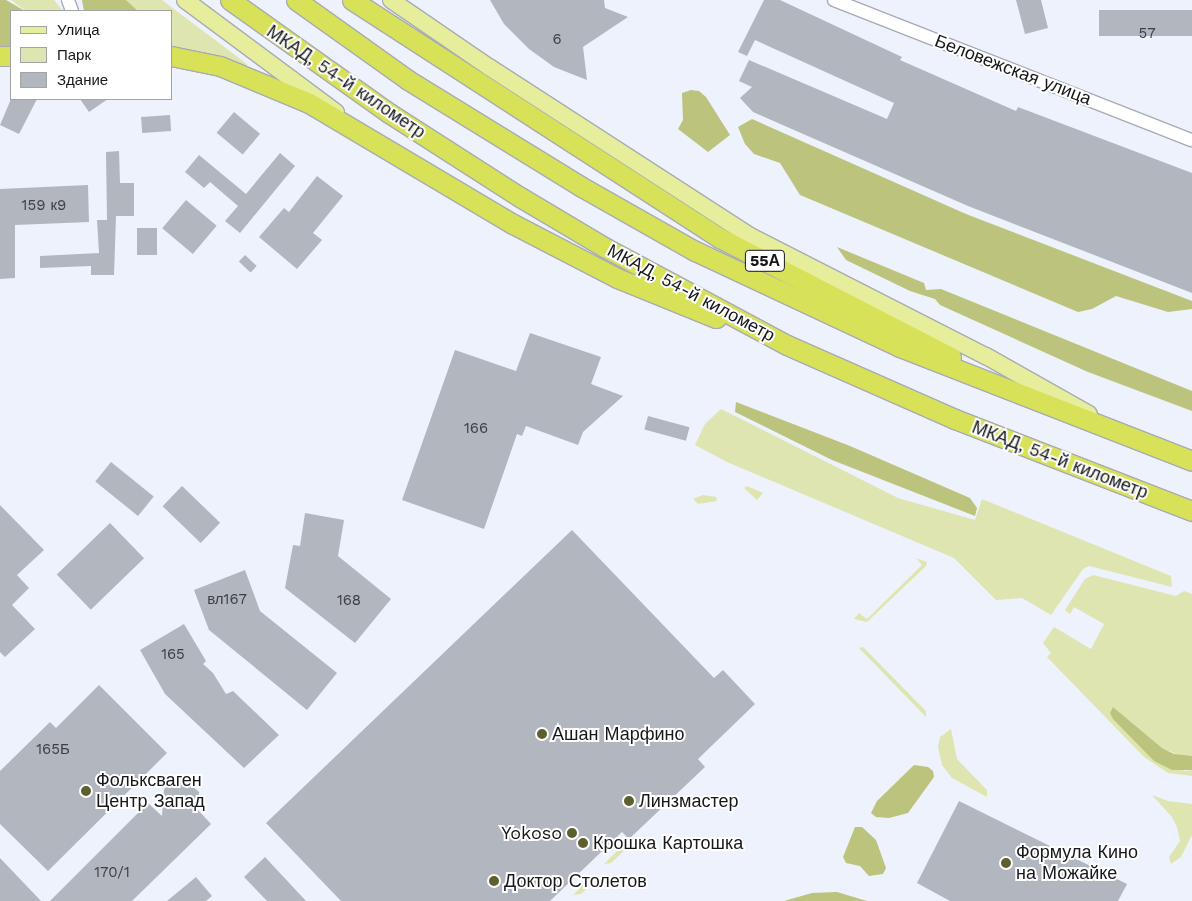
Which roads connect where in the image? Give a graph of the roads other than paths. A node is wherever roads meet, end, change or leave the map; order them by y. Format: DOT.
graph roads {
  1 [pos="185,0"];
  2 [pos="230,0"];
  3 [pos="296,0"];
  4 [pos="352,0"];
  5 [pos="391,0"];
  6 [pos="834,0"];
  7 [pos="172,56"];
  8 [pos="361,134"];
  9 [pos="1192,140"];
  10 [pos="787,345"];
  11 [pos="1011,390"];
  12 [pos="1116,430"];
  13 [pos="1191,461"];
  14 [pos="1192,511"];
  1 -- 8 [label="main road"];
  2 -- 10 [label="highway, МКАД, 54-й километр"];
  3 -- 11 [label="highway, МКАД, 54-й километр"];
  4 -- 11 [label="highway, 55А"];
  5 -- 12 [label="main road"];
  6 -- 9 [label="street, Беловежская улица"];
  7 -- 8 [label="highway"];
  8 -- 10 [label="highway"];
  10 -- 14 [label="highway, МКАД, 54-й километр"];
  11 -- 12 [label="highway, МКАД, 54-й километр"];
  12 -- 13 [label="highway, МКАД, 54-й километр"];
}
